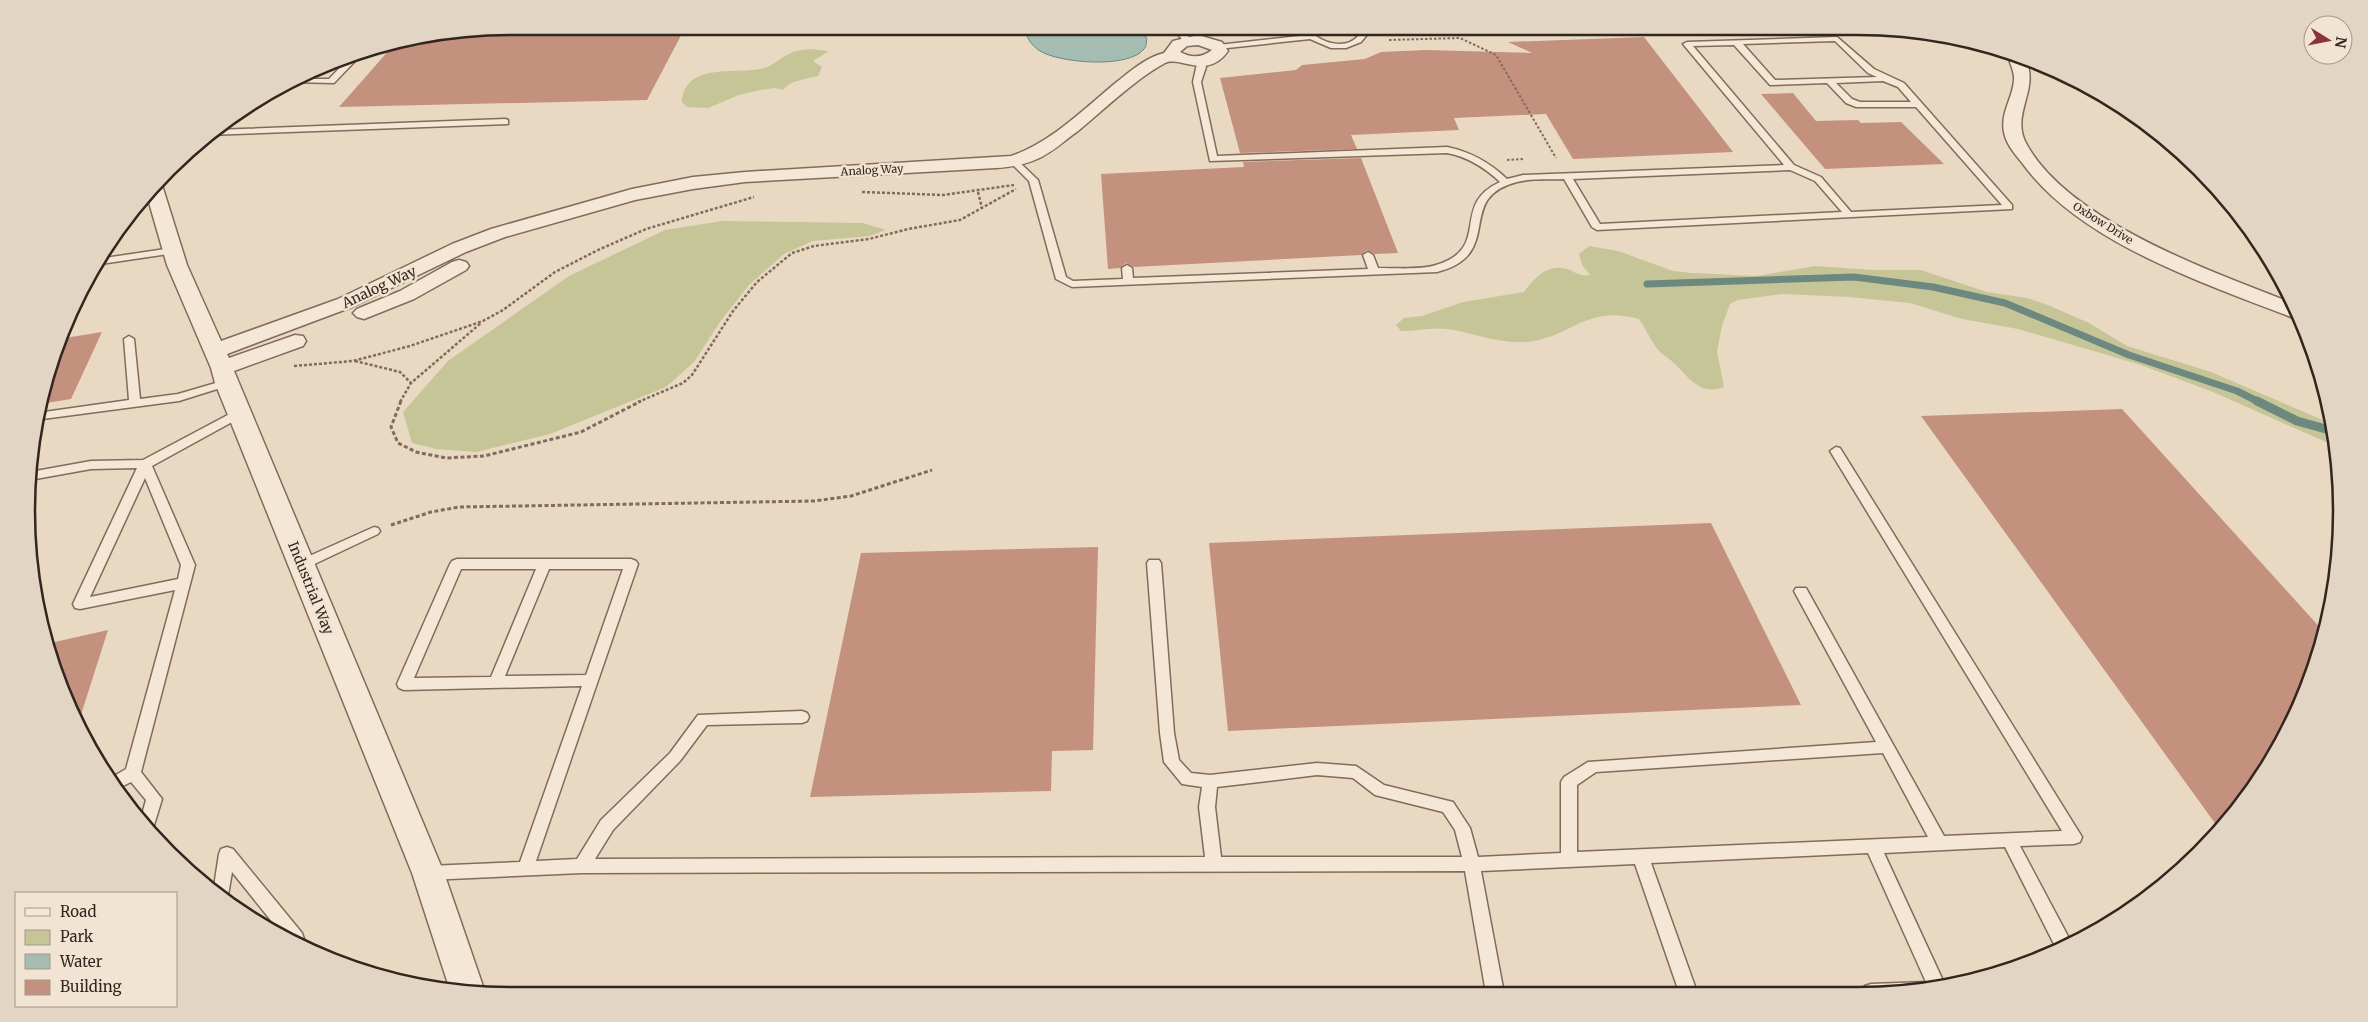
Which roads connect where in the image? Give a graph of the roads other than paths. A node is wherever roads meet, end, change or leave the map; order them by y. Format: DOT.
graph roads {
  1 [pos="1183,35"];
  2 [pos="1361,35"];
  3 [pos="1312,37"];
  4 [pos="1188,41"];
  5 [pos="1736,42"];
  6 [pos="1218,47"];
  7 [pos="1174,55"];
  8 [pos="1201,61"];
  9 [pos="347,64"];
  10 [pos="2022,65"];
  11 [pos="1887,78"];
  12 [pos="307,81"];
  13 [pos="1829,81"];
  14 [pos="1917,104"];
  15 [pos="506,122"];
  16 [pos="223,132"];
  17 [pos="1013,161"];
  18 [pos="1791,166"];
  19 [pos="1567,177"];
  20 [pos="1506,182"];
  21 [pos="156,194"];
  22 [pos="1849,215"];
  23 [pos="172,251"];
  24 [pos="1368,255"];
  25 [pos="107,260"];
  26 [pos="1127,268"];
  27 [pos="1374,271"];
  28 [pos="1128,282"];
  29 [pos="2288,309"];
  30 [pos="129,339"];
  31 [pos="221,367"];
  32 [pos="135,403"];
  33 [pos="239,413"];
  34 [pos="45,416"];
  35 [pos="1836,451"];
  36 [pos="145,464"];
  37 [pos="37,475"];
  38 [pos="374,531"];
  39 [pos="1154,563"];
  40 [pos="544,564"];
  41 [pos="301,565"];
  42 [pos="184,583"];
  43 [pos="1801,591"];
  44 [pos="591,680"];
  45 [pos="496,682"];
  46 [pos="802,717"];
  47 [pos="1887,747"];
  48 [pos="133,773"];
  49 [pos="119,781"];
  50 [pos="1210,781"];
  51 [pos="149,820"];
  52 [pos="2009,840"];
  53 [pos="1940,843"];
  54 [pos="1873,846"];
  55 [pos="1641,856"];
  56 [pos="1569,860"];
  57 [pos="1472,864"];
  58 [pos="1214,865"];
  59 [pos="582,866"];
  60 [pos="525,870"];
  61 [pos="428,873"];
  62 [pos="221,889"];
  63 [pos="293,934"];
  64 [pos="2061,941"];
  65 [pos="1934,981"];
  66 [pos="466,985"];
  67 [pos="1494,987"];
  68 [pos="1686,987"];
  1 -- 4 [label="lane"];
  2 -- 3 [label="lane"];
  3 -- 6 [label="lane"];
  4 -- 6 [label="street"];
  4 -- 7 [label="street, Analog Way"];
  5 -- 11 [label="lane"];
  5 -- 13 [label="lane"];
  5 -- 18 [label="lane"];
  6 -- 8 [label="street"];
  7 -- 8 [label="street"];
  7 -- 17 [label="street, Analog Way"];
  8 -- 20 [label="lane"];
  9 -- 12 [label="lane"];
  10 -- 29 [label="street, Oxbow Drive"];
  11 -- 13 [label="lane"];
  11 -- 14 [label="lane"];
  13 -- 14 [label="lane"];
  14 -- 22 [label="lane"];
  15 -- 16 [label="lane"];
  17 -- 28 [label="lane"];
  17 -- 31 [label="street, Analog Way"];
  18 -- 19 [label="lane"];
  18 -- 22 [label="lane"];
  19 -- 20 [label="lane"];
  19 -- 22 [label="lane"];
  20 -- 27 [label="lane"];
  21 -- 23 [label="street, Industrial Way"];
  23 -- 25 [label="lane"];
  23 -- 31 [label="street, Industrial Way"];
  24 -- 27 [label="lane"];
  26 -- 28 [label="lane"];
  27 -- 28 [label="lane"];
  30 -- 32 [label="lane"];
  31 -- 32 [label="lane"];
  31 -- 33 [label="street, Industrial Way"];
  32 -- 34 [label="lane"];
  33 -- 36 [label="lane"];
  33 -- 41 [label="street, Industrial Way"];
  35 -- 52 [label="lane"];
  36 -- 37 [label="lane"];
  36 -- 42 [label="lane"];
  36 -- 42 [label="lane"];
  38 -- 41 [label="lane"];
  39 -- 50 [label="lane"];
  40 -- 44 [label="lane"];
  40 -- 45 [label="lane"];
  40 -- 45 [label="lane"];
  41 -- 61 [label="street, Industrial Way"];
  42 -- 48 [label="lane"];
  43 -- 47 [label="lane"];
  44 -- 45 [label="lane"];
  44 -- 60 [label="lane"];
  46 -- 59 [label="lane"];
  47 -- 53 [label="lane"];
  47 -- 56 [label="lane"];
  48 -- 49 [label="lane"];
  48 -- 51 [label="lane"];
  50 -- 57 [label="lane"];
  50 -- 58 [label="lane"];
  52 -- 53 [label="lane"];
  52 -- 64 [label="lane"];
  53 -- 54 [label="lane"];
  54 -- 55 [label="lane"];
  54 -- 65 [label="lane"];
  55 -- 56 [label="lane"];
  55 -- 68 [label="lane"];
  56 -- 57 [label="lane"];
  57 -- 58 [label="lane"];
  57 -- 67 [label="lane"];
  58 -- 59 [label="lane"];
  59 -- 60 [label="lane"];
  60 -- 61 [label="lane"];
  61 -- 66 [label="street, Industrial Way"];
  62 -- 63 [label="lane"];
}
